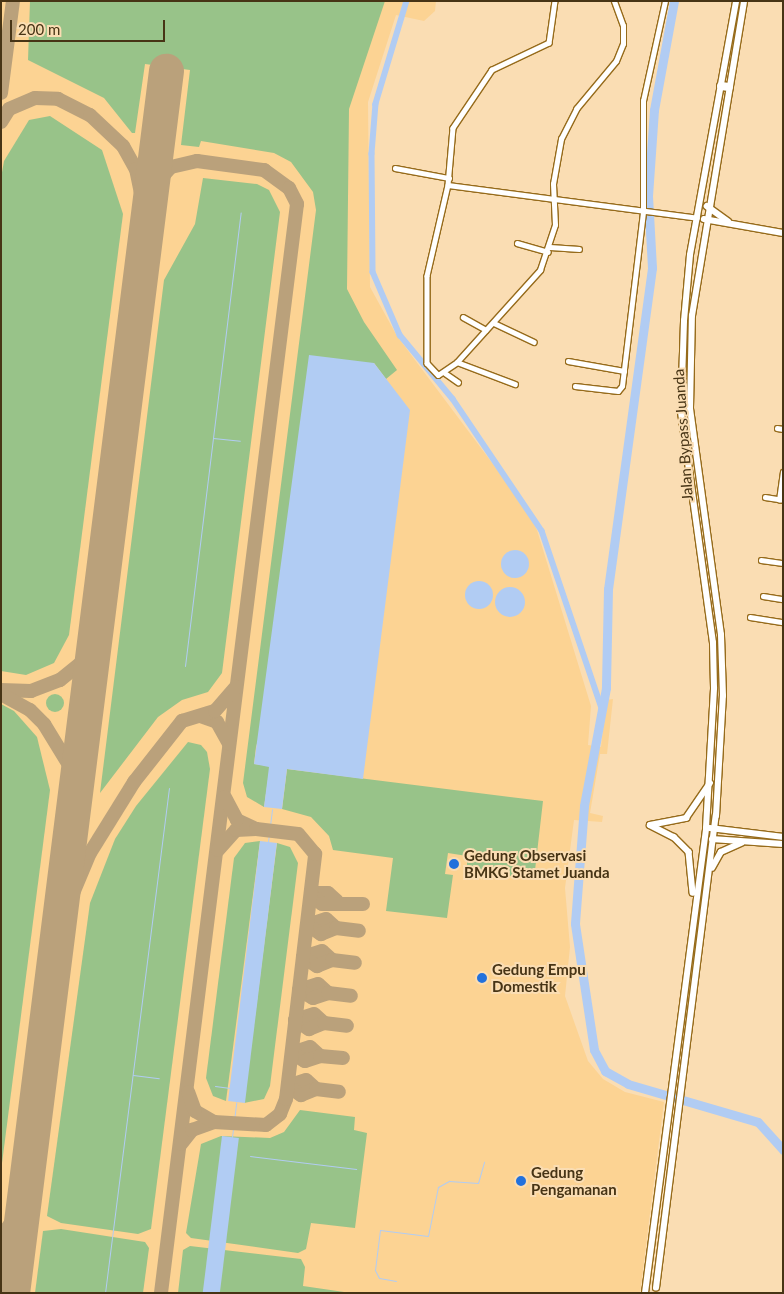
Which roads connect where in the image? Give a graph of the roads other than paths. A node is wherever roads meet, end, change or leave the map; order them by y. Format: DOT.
graph roads {
  1 [pos="555,1"];
  2 [pos="614,1"];
  3 [pos="736,1"];
  4 [pos="744,1"];
  5 [pos="663,2"];
  6 [pos="725,87"];
  7 [pos="395,168"];
  8 [pos="449,178"];
  9 [pos="448,185"];
  10 [pos="554,199"];
  11 [pos="707,206"];
  12 [pos="644,212"];
  13 [pos="697,218"];
  14 [pos="705,220"];
  15 [pos="728,221"];
  16 [pos="783,233"];
  17 [pos="517,243"];
  18 [pos="550,246"];
  19 [pos="579,250"];
  20 [pos="548,252"];
  21 [pos="463,317"];
  22 [pos="494,323"];
  23 [pos="486,330"];
  24 [pos="534,342"];
  25 [pos="683,347"];
  26 [pos="691,347"];
  27 [pos="568,361"];
  28 [pos="457,362"];
  29 [pos="624,370"];
  30 [pos="444,373"];
  31 [pos="458,382"];
  32 [pos="515,384"];
  33 [pos="575,386"];
  34 [pos="783,472"];
  35 [pos="765,497"];
  36 [pos="781,500"];
  37 [pos="760,560"];
  38 [pos="783,563"];
  39 [pos="763,596"];
  40 [pos="783,599"];
  41 [pos="750,617"];
  42 [pos="783,622"];
  43 [pos="710,783"];
  44 [pos="706,828"];
  45 [pos="714,828"];
  46 [pos="705,837"];
  47 [pos="783,837"];
  48 [pos="713,840"];
  49 [pos="746,842"];
  50 [pos="783,844"];
  51 [pos="708,883"];
  52 [pos="694,907"];
  53 [pos="656,1288"];
  54 [pos="646,1293"];
  1 -- 8 [label="street"];
  2 -- 10 [label="street"];
  3 -- 6 [label="main road, Jalan Bypass Juanda"];
  4 -- 6 [label="main road, Jalan Bypass Juanda"];
  5 -- 12 [label="street"];
  6 -- 11 [label="main road, Jalan Bypass Juanda"];
  6 -- 13 [label="main road, Jalan Bypass Juanda"];
  7 -- 8 [label="street"];
  8 -- 9 [label="street"];
  9 -- 10 [label="street"];
  9 -- 30 [label="street"];
  10 -- 12 [label="street"];
  10 -- 18 [label="street"];
  11 -- 14 [label="main road, Jalan Bypass Juanda"];
  11 -- 15 [label="main road"];
  12 -- 13 [label="street"];
  12 -- 29 [label="street"];
  13 -- 14 [label="main road"];
  13 -- 25 [label="main road, Jalan Bypass Juanda"];
  14 -- 15 [label="main road"];
  14 -- 26 [label="main road, Jalan Bypass Juanda"];
  15 -- 16 [label="main road"];
  17 -- 20 [label="street"];
  18 -- 19 [label="street"];
  18 -- 20 [label="street"];
  20 -- 22 [label="street"];
  21 -- 23 [label="street"];
  22 -- 23 [label="street"];
  22 -- 24 [label="street"];
  23 -- 28 [label="street"];
  25 -- 26 [label="main road"];
  25 -- 43 [label="main road, Jalan Bypass Juanda"];
  26 -- 45 [label="main road, Jalan Bypass Juanda"];
  27 -- 29 [label="street"];
  28 -- 30 [label="street"];
  28 -- 32 [label="street"];
  29 -- 33 [label="street"];
  30 -- 31 [label="street"];
  34 -- 36 [label="street"];
  35 -- 36 [label="street"];
  37 -- 38 [label="street"];
  39 -- 40 [label="street"];
  41 -- 42 [label="street"];
  43 -- 44 [label="main road, Jalan Bypass Juanda"];
  43 -- 52 [label="main road"];
  44 -- 45 [label="main road"];
  44 -- 46 [label="main road, Jalan Bypass Juanda"];
  45 -- 47 [label="main road"];
  45 -- 48 [label="main road, Jalan Bypass Juanda"];
  46 -- 48 [label="main road"];
  46 -- 52 [label="main road, Jalan Bypass Juanda"];
  48 -- 49 [label="main road"];
  48 -- 51 [label="main road, Jalan Bypass Juanda"];
  49 -- 50 [label="main road"];
  49 -- 51 [label="main road"];
  51 -- 53 [label="main road"];
  52 -- 54 [label="main road"];
}
